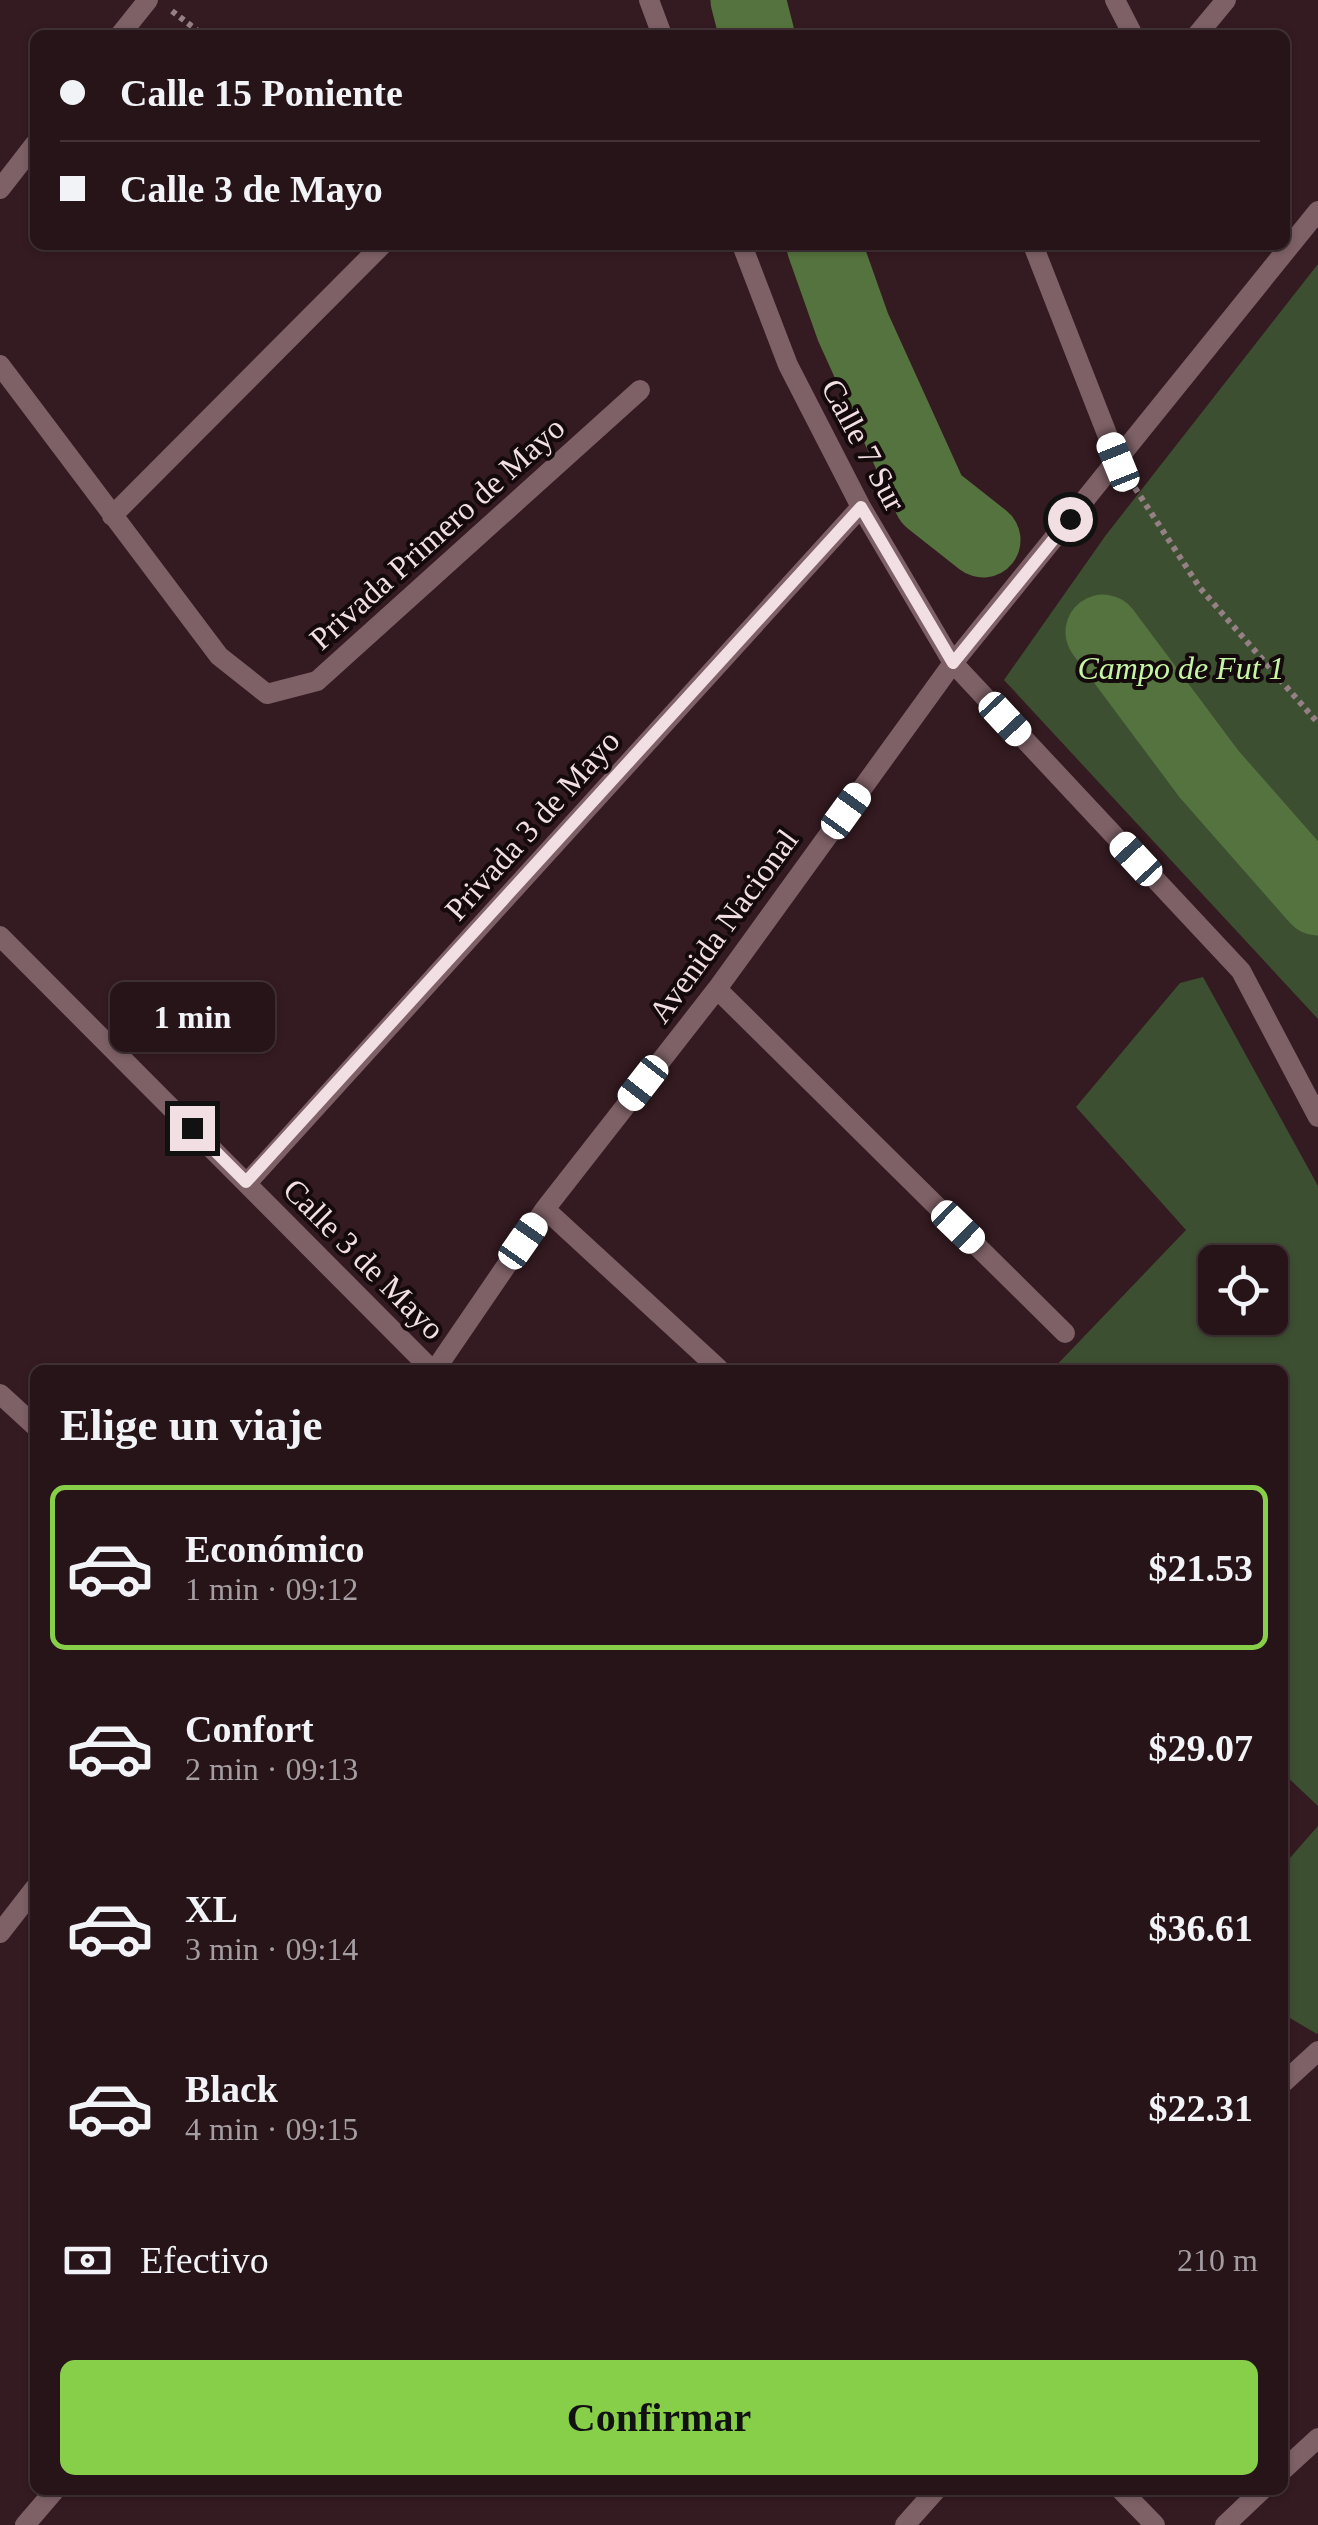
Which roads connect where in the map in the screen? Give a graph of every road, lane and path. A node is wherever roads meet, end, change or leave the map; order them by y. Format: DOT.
graph roads {
  1 [pos="148,0"];
  2 [pos="158,0"];
  3 [pos="649,0"];
  4 [pos="1115,0"];
  5 [pos="1226,0"];
  6 [pos="124,30"];
  7 [pos="197,30"];
  8 [pos="660,30"];
  9 [pos="1130,30"];
  10 [pos="1201,30"];
  11 [pos="30,150"];
  12 [pos="0,189"];
  13 [pos="1318,210"];
  14 [pos="1290,245"];
  15 [pos="377,250"];
  16 [pos="744,250"];
  17 [pos="1035,250"];
  18 [pos="1286,250"];
  19 [pos="0,365"];
  20 [pos="640,390"];
  21 [pos="1118,462"];
  22 [pos="861,507"];
  23 [pos="112,516"];
  24 [pos="953,663"];
  25 [pos="1318,723"];
  26 [pos="0,936"];
  27 [pos="717,988"];
  28 [pos="1318,1116"];
  29 [pos="246,1182"];
  30 [pos="545,1209"];
  31 [pos="1066,1333"];
  32 [pos="428,1365"];
  33 [pos="436,1365"];
  34 [pos="715,1365"];
  35 [pos="0,1395"];
  36 [pos="30,1422"];
  37 [pos="30,1894"];
  38 [pos="0,1933"];
  39 [pos="1310,2058"];
  40 [pos="1288,2078"];
  41 [pos="1318,2438"];
  42 [pos="1288,2466"];
  43 [pos="51,2495"];
  44 [pos="932,2495"];
  45 [pos="1125,2495"];
  46 [pos="1257,2495"];
  47 [pos="26,2525"];
  48 [pos="905,2525"];
  49 [pos="1155,2525"];
  50 [pos="1224,2525"];
  1 -- 6 [label="street"];
  2 -- 7 [label="path"];
  3 -- 8 [label="street"];
  4 -- 9 [label="street"];
  5 -- 10 [label="street"];
  11 -- 12 [label="street"];
  13 -- 14 [label="street, Avenida Nacional"];
  15 -- 23 [label="street"];
  16 -- 22 [label="street, Calle 7 Sur"];
  17 -- 21 [label="street"];
  18 -- 21 [label="street, Avenida Nacional"];
  19 -- 23 [label="street, Privada Primero de Mayo"];
  20 -- 23 [label="street, Privada Primero de Mayo"];
  21 -- 24 [label="street, Avenida Nacional"];
  21 -- 25 [label="path"];
  22 -- 24 [label="street, Calle 7 Sur"];
  22 -- 29 [label="street, Privada 3 de Mayo"];
  24 -- 27 [label="street, Avenida Nacional"];
  24 -- 28 [label="street, Calle 7 Sur"];
  26 -- 29 [label="street, Calle 3 de Mayo"];
  27 -- 30 [label="street, Avenida Nacional"];
  27 -- 31 [label="street"];
  29 -- 32 [label="street, Calle 3 de Mayo"];
  30 -- 33 [label="street, Avenida Nacional"];
  30 -- 34 [label="street"];
  35 -- 36 [label="street"];
  37 -- 38 [label="street"];
  39 -- 40 [label="street"];
  41 -- 42 [label="street"];
  43 -- 47 [label="street"];
  44 -- 48 [label="street"];
  45 -- 49 [label="street"];
  46 -- 50 [label="street"];
}
